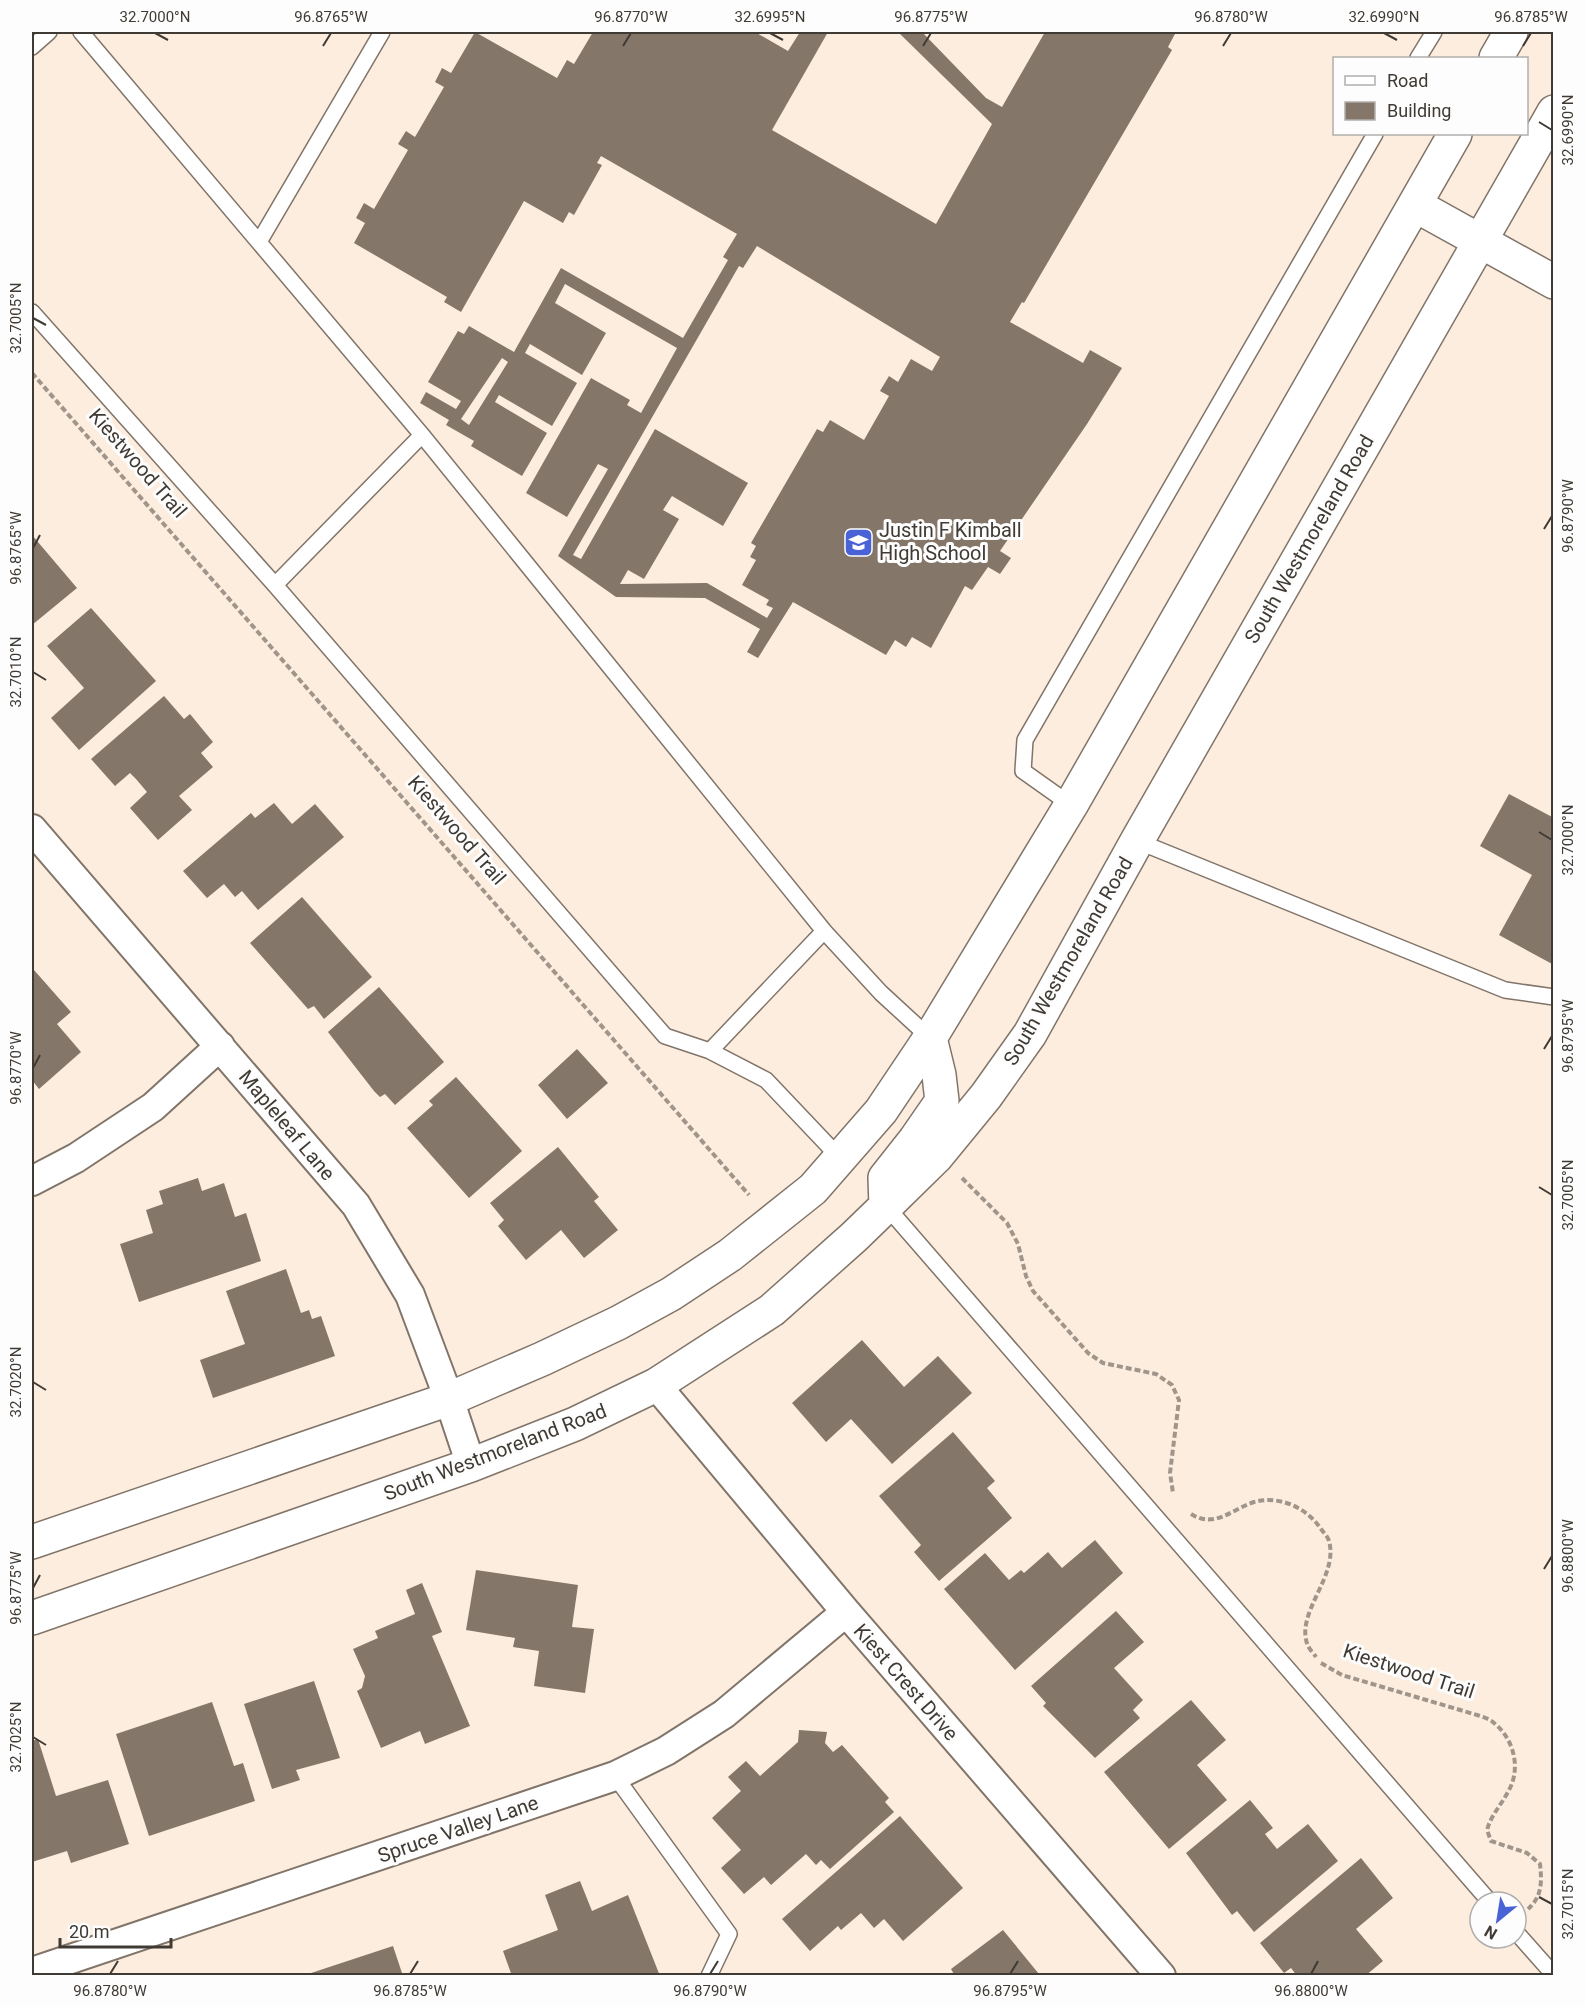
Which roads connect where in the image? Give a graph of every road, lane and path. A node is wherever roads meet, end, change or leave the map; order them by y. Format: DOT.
graph roads {
  1 [pos="49,32"];
  2 [pos="81,32"];
  3 [pos="382,32"];
  4 [pos="1434,32"];
  5 [pos="1511,32"];
  6 [pos="32,47"];
  7 [pos="1419,57"];
  8 [pos="1497,57"];
  9 [pos="1554,112"];
  10 [pos="1374,135"];
  11 [pos="1454,135"];
  12 [pos="1415,205"];
  13 [pos="260,242"];
  14 [pos="1479,242"];
  15 [pos="1554,282"];
  16 [pos="32,312"];
  17 [pos="32,373"];
  18 [pos="422,435"];
  19 [pos="275,585"];
  20 [pos="1071,805"];
  21 [pos="32,829"];
  22 [pos="1137,841"];
  23 [pos="824,931"];
  24 [pos="1554,997"];
  25 [pos="930,1038"];
  26 [pos="220,1046"];
  27 [pos="710,1051"];
  28 [pos="840,1158"];
  29 [pos="32,1181"];
  30 [pos="969,1184"];
  31 [pos="753,1199"];
  32 [pos="886,1206"];
  33 [pos="656,1385"];
  34 [pos="449,1399"];
  35 [pos="471,1465"];
  36 [pos="1178,1500"];
  37 [pos="1184,1509"];
  38 [pos="32,1542"];
  39 [pos="846,1612"];
  40 [pos="32,1618"];
  41 [pos="615,1776"];
  42 [pos="1480,1890"];
  43 [pos="1528,1909"];
  44 [pos="1528,1946"];
  45 [pos="32,1972"];
  46 [pos="1554,1975"];
  47 [pos="709,1976"];
  48 [pos="1161,1976"];
  1 -- 6 [label="lane"];
  2 -- 13 [label="lane"];
  3 -- 13 [label="lane"];
  4 -- 7 [label="lane"];
  5 -- 8 [label="main road"];
  9 -- 14 [label="main road, South Westmoreland Road"];
  10 -- 20 [label="lane"];
  11 -- 12 [label="main road"];
  12 -- 14 [label="main road"];
  12 -- 20 [label="main road"];
  13 -- 18 [label="lane"];
  14 -- 15 [label="main road"];
  14 -- 22 [label="main road, South Westmoreland Road"];
  16 -- 19 [label="lane"];
  17 -- 31 [label="path, Kiestwood Trail"];
  18 -- 19 [label="lane"];
  18 -- 23 [label="lane"];
  19 -- 27 [label="lane"];
  20 -- 25 [label="main road"];
  21 -- 26 [label="street, Mapleleaf Lane"];
  22 -- 24 [label="lane"];
  22 -- 32 [label="main road, South Westmoreland Road"];
  23 -- 25 [label="lane"];
  23 -- 27 [label="lane"];
  25 -- 28 [label="main road"];
  25 -- 32 [label="main road"];
  26 -- 29 [label="street"];
  26 -- 34 [label="street, Mapleleaf Lane"];
  27 -- 28 [label="lane"];
  28 -- 34 [label="main road"];
  30 -- 36 [label="path"];
  32 -- 33 [label="main road, South Westmoreland Road"];
  32 -- 42 [label="lane"];
  33 -- 35 [label="main road, South Westmoreland Road"];
  33 -- 39 [label="street, Kiest Crest Drive"];
  34 -- 35 [label="street, Mapleleaf Lane"];
  34 -- 38 [label="main road"];
  35 -- 40 [label="main road, South Westmoreland Road"];
  37 -- 43 [label="path, Kiestwood Trail"];
  39 -- 41 [label="street, Spruce Valley Lane"];
  39 -- 48 [label="street, Kiest Crest Drive"];
  41 -- 45 [label="street, Spruce Valley Lane"];
  41 -- 47 [label="lane"];
  44 -- 46 [label="lane"];
}
